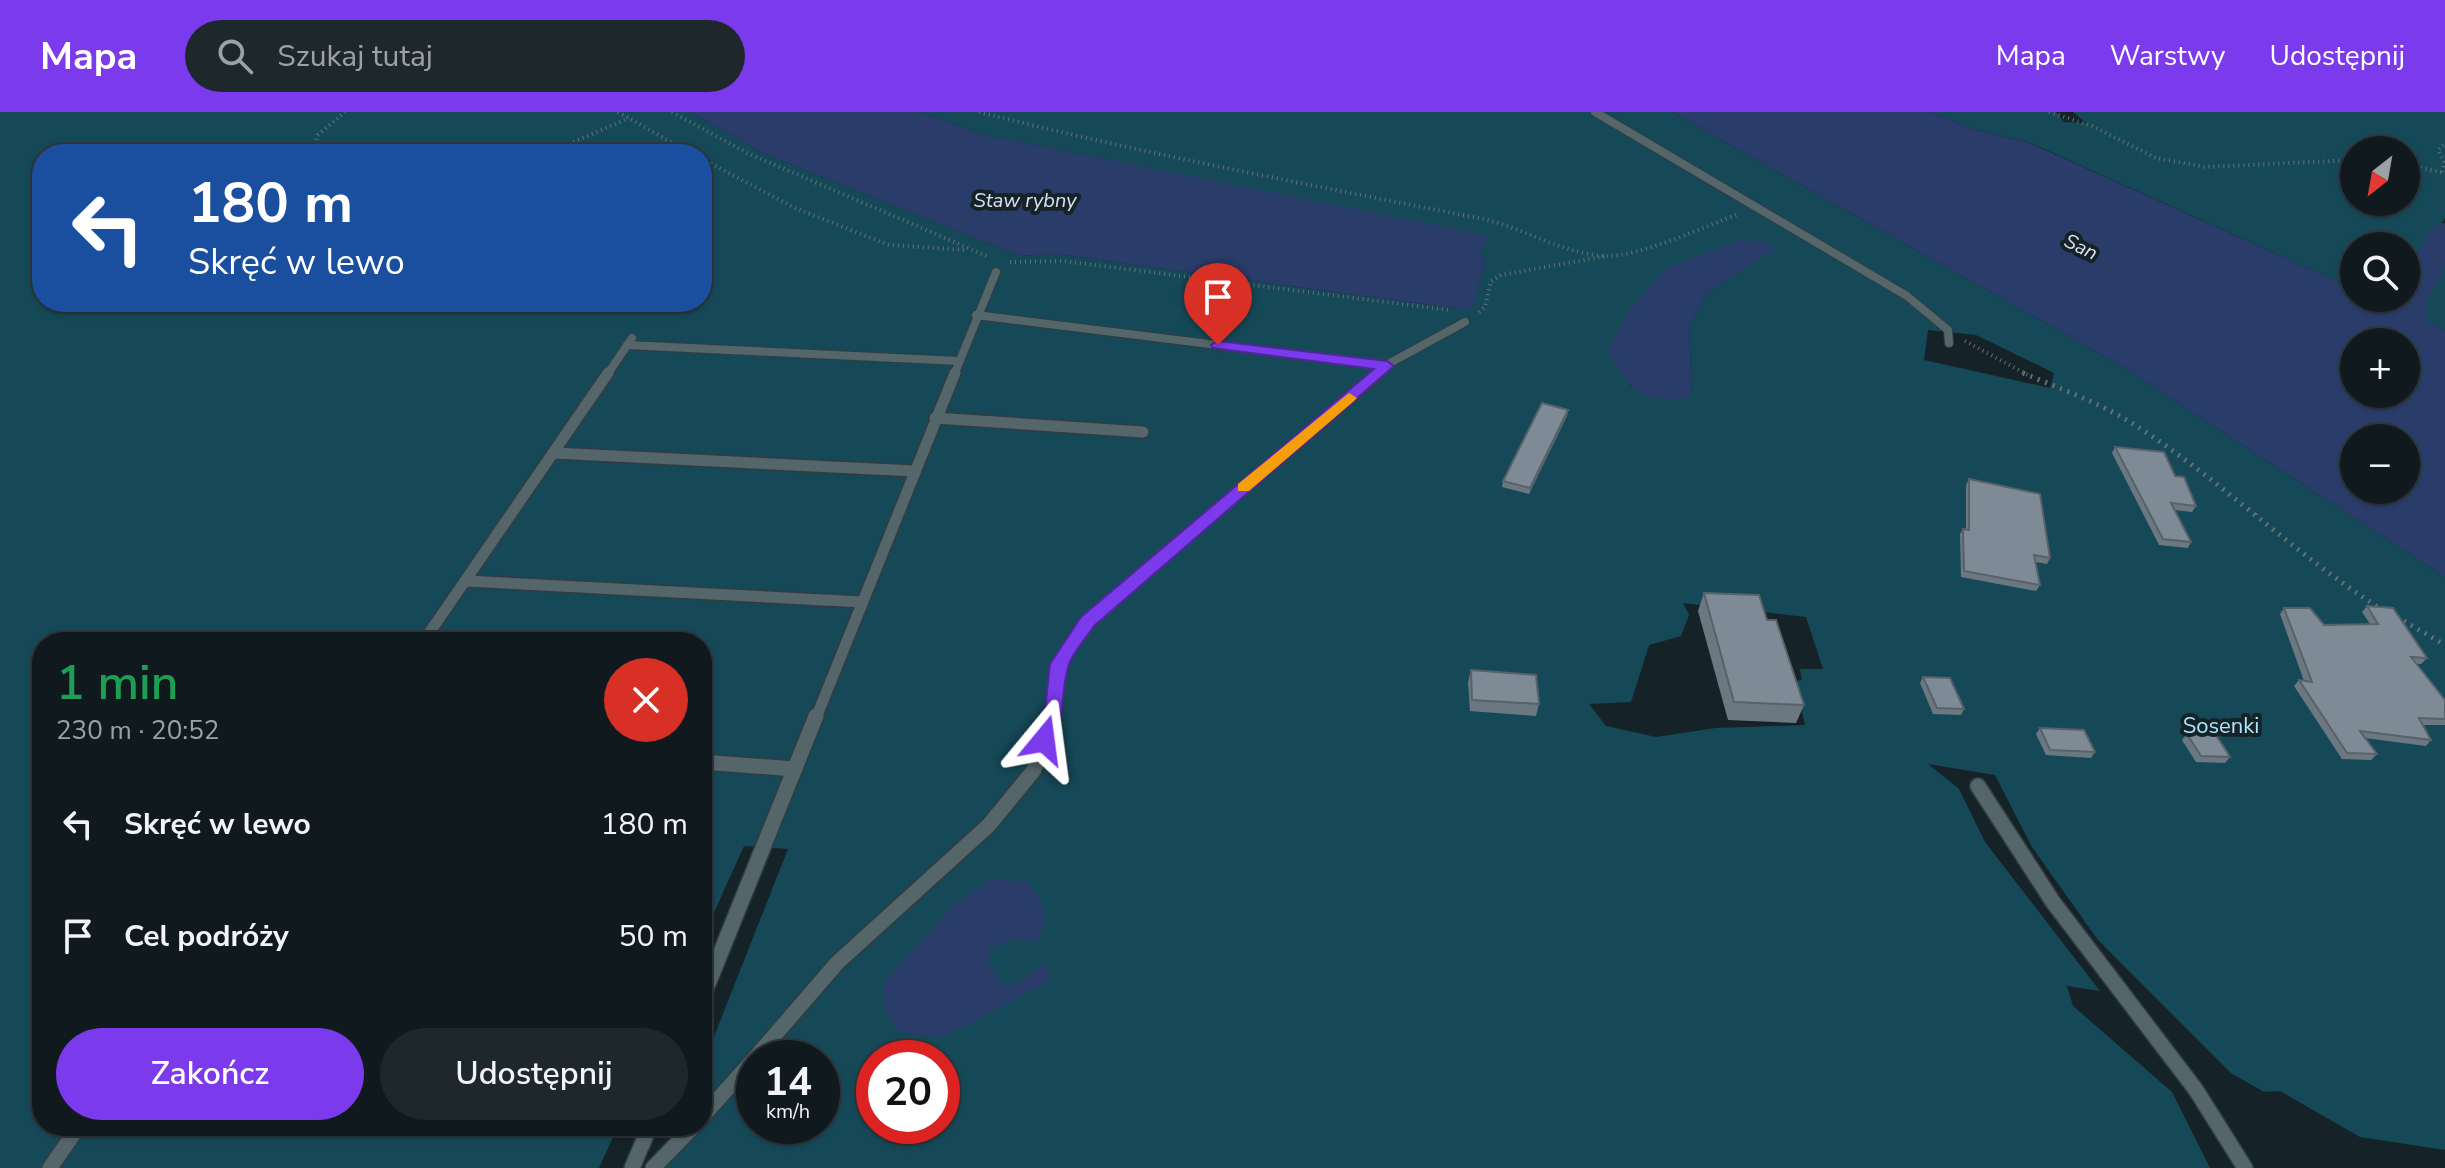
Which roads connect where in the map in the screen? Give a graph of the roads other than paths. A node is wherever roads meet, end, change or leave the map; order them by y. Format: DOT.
graph roads {
  1 [pos="1595,112"];
  2 [pos="996,272"];
  3 [pos="976,315"];
  4 [pos="1463,317"];
  5 [pos="1949,343"];
  6 [pos="958,361"];
  7 [pos="1387,366"];
  8 [pos="935,418"];
  9 [pos="1143,432"];
  10 [pos="554,453"];
  11 [pos="914,471"];
  12 [pos="466,581"];
  13 [pos="862,602"];
  14 [pos="430,632"];
  15 [pos="712,763"];
  16 [pos="795,769"];
  17 [pos="1978,786"];
  18 [pos="712,966"];
  19 [pos="771,1040"];
  20 [pos="736,1080"];
  21 [pos="712,1106"];
  22 [pos="72,1136"];
  23 [pos="646,1136"];
  24 [pos="684,1136"];
  25 [pos="50,1168"];
  26 [pos="632,1168"];
  27 [pos="653,1168"];
  28 [pos="2245,1168"];
  1 -- 5 [label="lane"];
  2 -- 3 [label="lane"];
  3 -- 6 [label="lane"];
  3 -- 7 [label="lane"];
  4 -- 7 [label="lane"];
  6 -- 8 [label="lane"];
  6 -- 10 [label="lane"];
  7 -- 19 [label="lane"];
  8 -- 9 [label="lane"];
  8 -- 11 [label="lane"];
  10 -- 11 [label="lane"];
  10 -- 12 [label="lane"];
  11 -- 13 [label="lane"];
  12 -- 13 [label="lane"];
  12 -- 14 [label="lane"];
  13 -- 16 [label="lane"];
  15 -- 16 [label="lane"];
  16 -- 18 [label="lane"];
  17 -- 28 [label="lane"];
  20 -- 21 [label="lane"];
  22 -- 25 [label="lane"];
  23 -- 26 [label="lane"];
  24 -- 27 [label="lane"];
}
